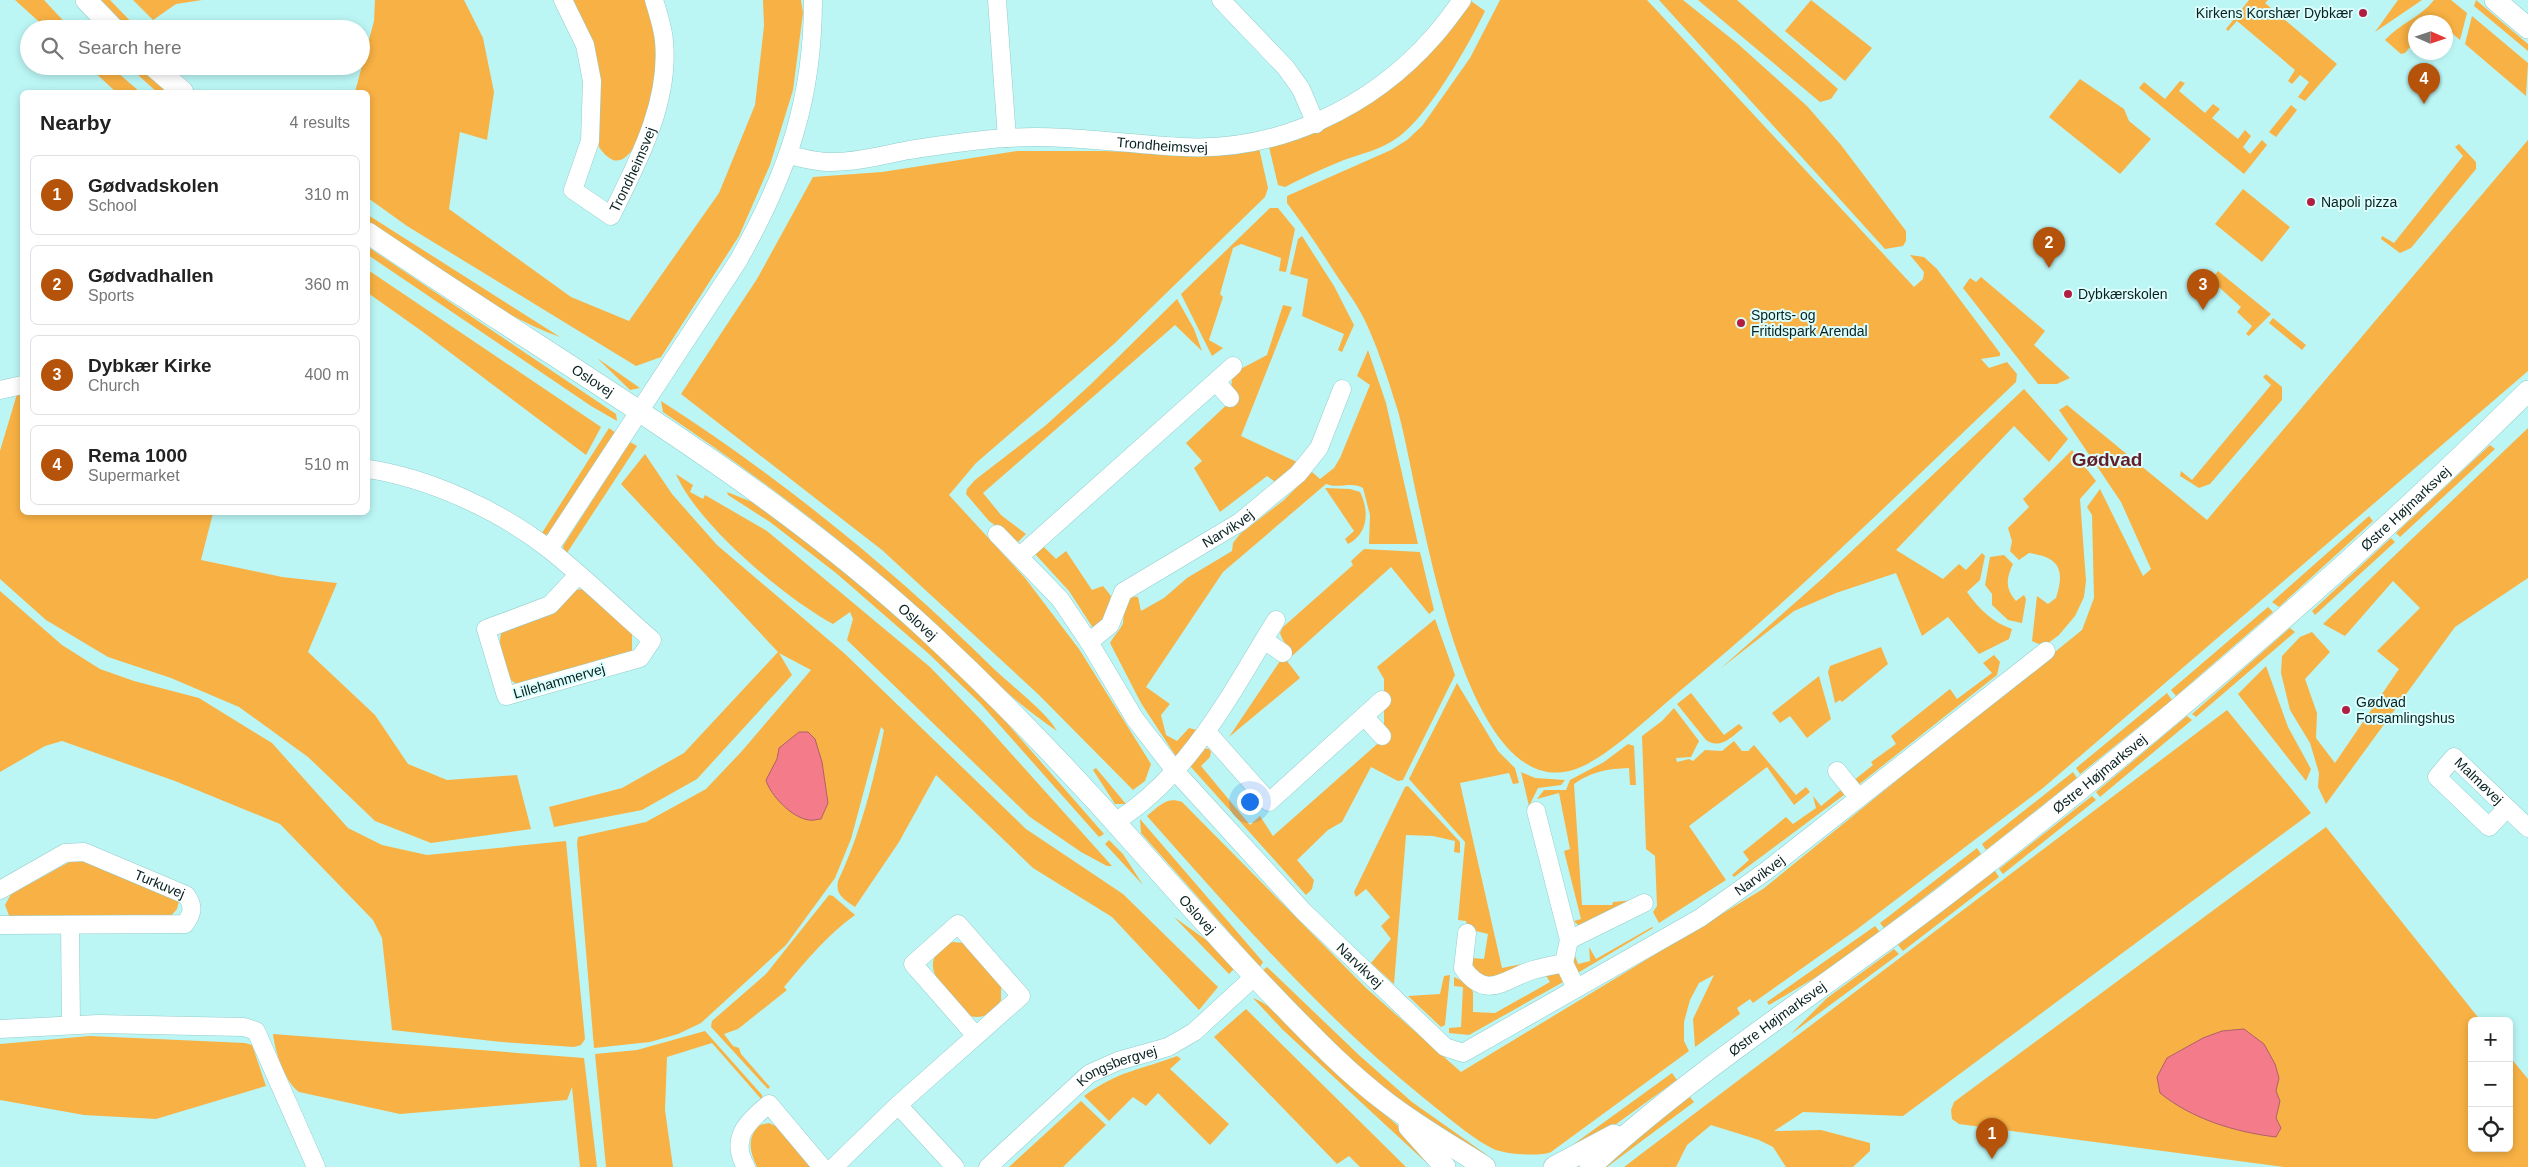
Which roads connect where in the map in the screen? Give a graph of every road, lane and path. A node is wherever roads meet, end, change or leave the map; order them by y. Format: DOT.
graph roads {
  1 [pos="86,0"];
  2 [pos="563,0"];
  3 [pos="654,0"];
  4 [pos="813,0"];
  5 [pos="998,0"];
  6 [pos="1221,0"];
  7 [pos="1462,0"];
  8 [pos="2495,0"];
  9 [pos="105,20"];
  10 [pos="2528,28"];
  11 [pos="163,75"];
  12 [pos="181,90"];
  13 [pos="1316,124"];
  14 [pos="1007,138"];
  15 [pos="789,155"];
  16 [pos="370,234"];
  17 [pos="1233,366"];
  18 [pos="1216,382"];
  19 [pos="20,385"];
  20 [pos="1342,389"];
  21 [pos="0,390"];
  22 [pos="2528,391"];
  23 [pos="1230,398"];
  24 [pos="638,411"];
  25 [pos="370,470"];
  26 [pos="997,534"];
  27 [pos="549,549"];
  28 [pos="1020,556"];
  29 [pos="578,575"];
  30 [pos="1276,620"];
  31 [pos="1264,640"];
  32 [pos="1089,642"];
  33 [pos="2046,651"];
  34 [pos="1283,653"];
  35 [pos="1382,700"];
  36 [pos="1364,716"];
  37 [pos="1206,732"];
  38 [pos="1382,736"];
  39 [pos="1837,771"];
  40 [pos="1176,772"];
  41 [pos="1858,797"];
  42 [pos="2507,808"];
  43 [pos="1536,811"];
  44 [pos="1116,822"];
  45 [pos="2528,828"];
  46 [pos="0,890"];
  47 [pos="1644,904"];
  48 [pos="0,925"];
  49 [pos="70,925"];
  50 [pos="1467,933"];
  51 [pos="1569,940"];
  52 [pos="1564,963"];
  53 [pos="1254,977"];
  54 [pos="1576,988"];
  55 [pos="71,1025"];
  56 [pos="0,1029"];
  57 [pos="976,1036"];
  58 [pos="1387,1103"];
  59 [pos="898,1105"];
  60 [pos="1640,1121"];
  61 [pos="316,1167"];
  62 [pos="746,1167"];
  63 [pos="822,1167"];
  64 [pos="834,1167"];
  65 [pos="955,1167"];
  66 [pos="988,1167"];
  67 [pos="1445,1167"];
  68 [pos="1485,1167"];
  69 [pos="1554,1167"];
  70 [pos="1590,1167"];
  1 -- 9 [label="street"];
  2 -- 3 [label="street, Trondheimsvej"];
  4 -- 15 [label="street"];
  5 -- 14 [label="street"];
  6 -- 13 [label="street"];
  7 -- 13 [label="street, Trondheimsvej"];
  8 -- 10 [label="street"];
  11 -- 12 [label="street"];
  13 -- 14 [label="street, Trondheimsvej"];
  14 -- 15 [label="street, Trondheimsvej"];
  15 -- 24 [label="street"];
  16 -- 24 [label="street, Oslovej"];
  17 -- 18 [label="street"];
  18 -- 23 [label="street"];
  18 -- 28 [label="street"];
  19 -- 21 [label="street"];
  20 -- 32 [label="street, Narvikvej"];
  22 -- 60 [label="street, Østre Højmarksvej"];
  24 -- 27 [label="street"];
  24 -- 44 [label="street, Oslovej"];
  25 -- 27 [label="street, Lillehammervej"];
  26 -- 28 [label="street, Narvikvej"];
  27 -- 29 [label="street, Lillehammervej"];
  28 -- 32 [label="street, Narvikvej"];
  29 -- 29 [label="street, Lillehammervej"];
  30 -- 31 [label="street"];
  31 -- 34 [label="street"];
  31 -- 37 [label="street"];
  32 -- 40 [label="street, Narvikvej"];
  33 -- 41 [label="street, Narvikvej"];
  35 -- 36 [label="street"];
  36 -- 37 [label="street"];
  36 -- 38 [label="street"];
  37 -- 40 [label="street"];
  39 -- 41 [label="street"];
  40 -- 44 [label="street"];
  40 -- 54 [label="street, Narvikvej"];
  41 -- 54 [label="street, Narvikvej"];
  42 -- 45 [label="street, Malmøvej"];
  43 -- 51 [label="street"];
  44 -- 53 [label="street, Oslovej"];
  46 -- 49 [label="street, Turkuvej"];
  47 -- 51 [label="street"];
  48 -- 49 [label="street, Turkuvej"];
  49 -- 55 [label="street"];
  50 -- 52 [label="street"];
  51 -- 52 [label="street"];
  52 -- 54 [label="street"];
  53 -- 58 [label="street, Oslovej"];
  53 -- 66 [label="street, Kongsbergvej"];
  55 -- 56 [label="street"];
  55 -- 61 [label="street"];
  57 -- 57 [label="street"];
  57 -- 59 [label="street"];
  58 -- 67 [label="street, Oslovej"];
  58 -- 68 [label="street, Oslovej"];
  59 -- 64 [label="street"];
  59 -- 65 [label="street"];
  60 -- 69 [label="street, Østre Højmarksvej"];
  60 -- 70 [label="street, Østre Højmarksvej"];
  62 -- 63 [label="street"];
}
